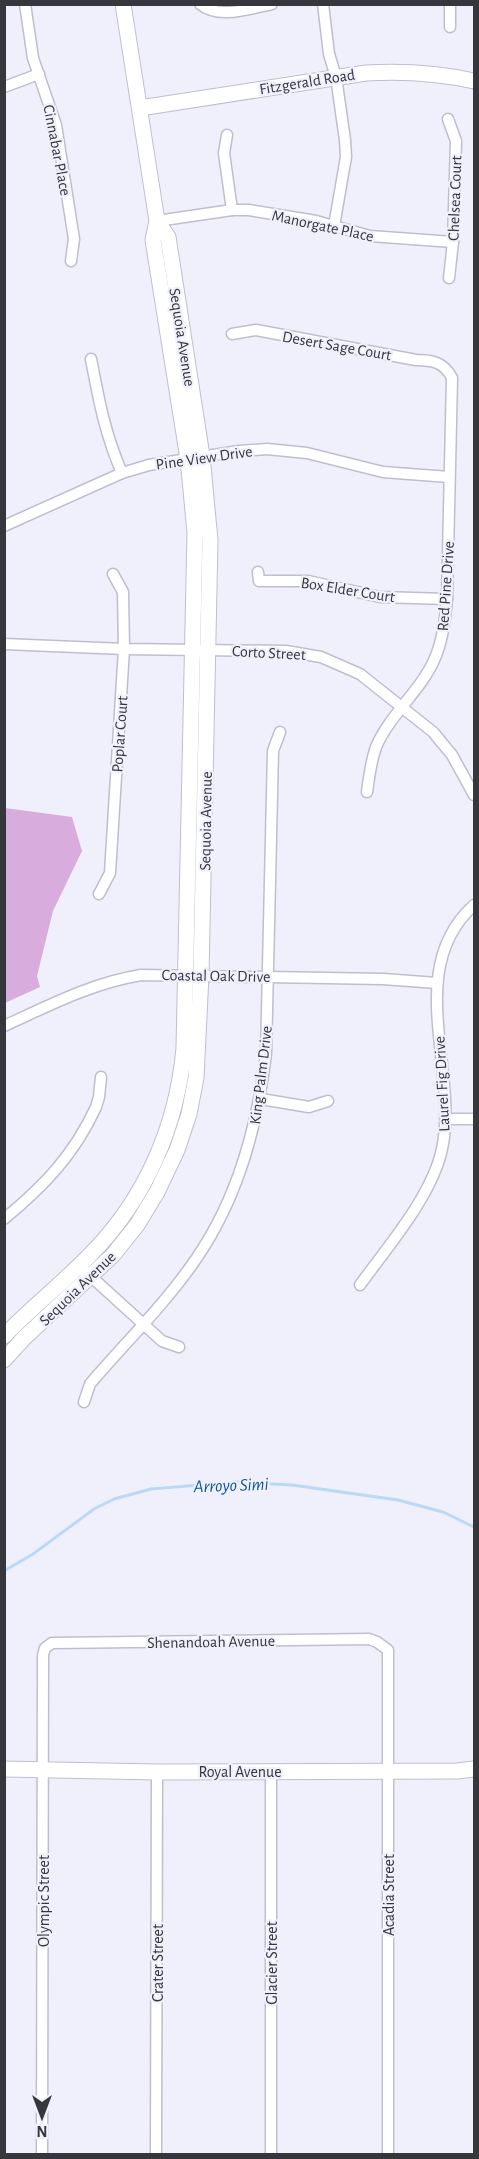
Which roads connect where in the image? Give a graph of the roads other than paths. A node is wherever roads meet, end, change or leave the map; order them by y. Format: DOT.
graph roads {
  1 [pos="25,4"];
  2 [pos="123,4"];
  3 [pos="200,4"];
  4 [pos="272,4"];
  5 [pos="323,4"];
  6 [pos="450,4"];
  7 [pos="450,27"];
  8 [pos="39,74"];
  9 [pos="336,76"];
  10 [pos="474,81"];
  11 [pos="4,87"];
  12 [pos="140,108"];
  13 [pos="448,119"];
  14 [pos="227,135"];
  15 [pos="232,210"];
  16 [pos="157,221"];
  17 [pos="334,226"];
  18 [pos="453,242"];
  19 [pos="71,261"];
  20 [pos="449,278"];
  21 [pos="232,334"];
  22 [pos="91,359"];
  23 [pos="441,364"];
  24 [pos="195,458"];
  25 [pos="122,473"];
  26 [pos="449,477"];
  27 [pos="4,526"];
  28 [pos="258,572"];
  29 [pos="113,574"];
  30 [pos="447,599"];
  31 [pos="4,644"];
  32 [pos="124,649"];
  33 [pos="201,650"];
  34 [pos="403,706"];
  35 [pos="280,732"];
  36 [pos="367,792"];
  37 [pos="474,795"];
  38 [pos="99,894"];
  39 [pos="474,905"];
  40 [pos="194,975"];
  41 [pos="269,976"];
  42 [pos="437,983"];
  43 [pos="4,1026"];
  44 [pos="101,1077"];
  45 [pos="261,1099"];
  46 [pos="328,1101"];
  47 [pos="446,1119"];
  48 [pos="474,1119"];
  49 [pos="4,1204"];
  50 [pos="8,1216"];
  51 [pos="80,1265"];
  52 [pos="91,1277"];
  53 [pos="360,1285"];
  54 [pos="141,1324"];
  55 [pos="4,1336"];
  56 [pos="179,1347"];
  57 [pos="4,1360"];
  58 [pos="84,1402"];
  59 [pos="377,1642"];
  60 [pos="45,1647"];
  61 [pos="4,1769"];
  62 [pos="474,1769"];
  63 [pos="42,1770"];
  64 [pos="271,1771"];
  65 [pos="388,1771"];
  66 [pos="157,1772"];
  67 [pos="42,2154"];
  68 [pos="156,2154"];
  69 [pos="271,2154"];
  70 [pos="388,2154"];
  1 -- 8 [label="street, Cinnabar Place"];
  2 -- 12 [label="main road, Sequoia Avenue"];
  3 -- 4 [label="street"];
  5 -- 9 [label="street"];
  6 -- 7 [label="street"];
  8 -- 11 [label="street"];
  8 -- 19 [label="street, Cinnabar Place"];
  9 -- 10 [label="main road, Fitzgerald Road"];
  9 -- 12 [label="main road, Fitzgerald Road"];
  9 -- 17 [label="street"];
  12 -- 16 [label="main road, Sequoia Avenue"];
  13 -- 18 [label="street, Chelsea Court"];
  14 -- 15 [label="street"];
  15 -- 16 [label="street, Manorgate Place"];
  15 -- 17 [label="street, Manorgate Place"];
  16 -- 24 [label="main road, Sequoia Avenue"];
  17 -- 18 [label="street, Manorgate Place"];
  18 -- 20 [label="street, Chelsea Court"];
  21 -- 23 [label="street, Desert Sage Court"];
  22 -- 25 [label="street"];
  23 -- 26 [label="street, Red Pine Drive"];
  24 -- 25 [label="street, Pine View Drive"];
  24 -- 26 [label="street, Pine View Drive"];
  24 -- 33 [label="main road, Sequoia Avenue"];
  25 -- 27 [label="street, Pine View Drive"];
  26 -- 30 [label="street, Red Pine Drive"];
  28 -- 30 [label="street, Box Elder Court"];
  29 -- 32 [label="street, Poplar Court"];
  30 -- 34 [label="street, Red Pine Drive"];
  31 -- 32 [label="street, Corto Street"];
  32 -- 33 [label="street, Corto Street"];
  32 -- 38 [label="street, Poplar Court"];
  33 -- 34 [label="street, Corto Street"];
  33 -- 40 [label="main road, Sequoia Avenue"];
  34 -- 36 [label="street, Red Pine Drive"];
  34 -- 37 [label="street, Corto Street"];
  35 -- 41 [label="street, King Palm Drive"];
  39 -- 42 [label="street, Laurel Fig Drive"];
  40 -- 41 [label="street, Coastal Oak Drive"];
  40 -- 43 [label="street, Coastal Oak Drive"];
  40 -- 51 [label="main road, Sequoia Avenue"];
  40 -- 52 [label="main road, Sequoia Avenue"];
  41 -- 42 [label="street, Coastal Oak Drive"];
  41 -- 45 [label="street, King Palm Drive"];
  42 -- 47 [label="street, Laurel Fig Drive"];
  44 -- 50 [label="street"];
  45 -- 46 [label="street"];
  45 -- 54 [label="street, King Palm Drive"];
  47 -- 48 [label="street"];
  47 -- 53 [label="street, Laurel Fig Drive"];
  49 -- 50 [label="street"];
  51 -- 52 [label="street"];
  51 -- 55 [label="main road, Sequoia Avenue"];
  52 -- 54 [label="street"];
  52 -- 57 [label="main road, Sequoia Avenue"];
  54 -- 56 [label="street"];
  54 -- 58 [label="street, King Palm Drive"];
  59 -- 60 [label="street, Shenandoah Avenue"];
  59 -- 65 [label="street, Acadia Street"];
  60 -- 63 [label="street, Olympic Street"];
  61 -- 63 [label="main road, Royal Avenue"];
  62 -- 65 [label="main road, Royal Avenue"];
  63 -- 66 [label="main road, Royal Avenue"];
  63 -- 67 [label="street, Olympic Street"];
  64 -- 65 [label="main road, Royal Avenue"];
  64 -- 66 [label="main road, Royal Avenue"];
  64 -- 69 [label="street, Glacier Street"];
  65 -- 70 [label="street, Acadia Street"];
  66 -- 68 [label="street, Crater Street"];
}
